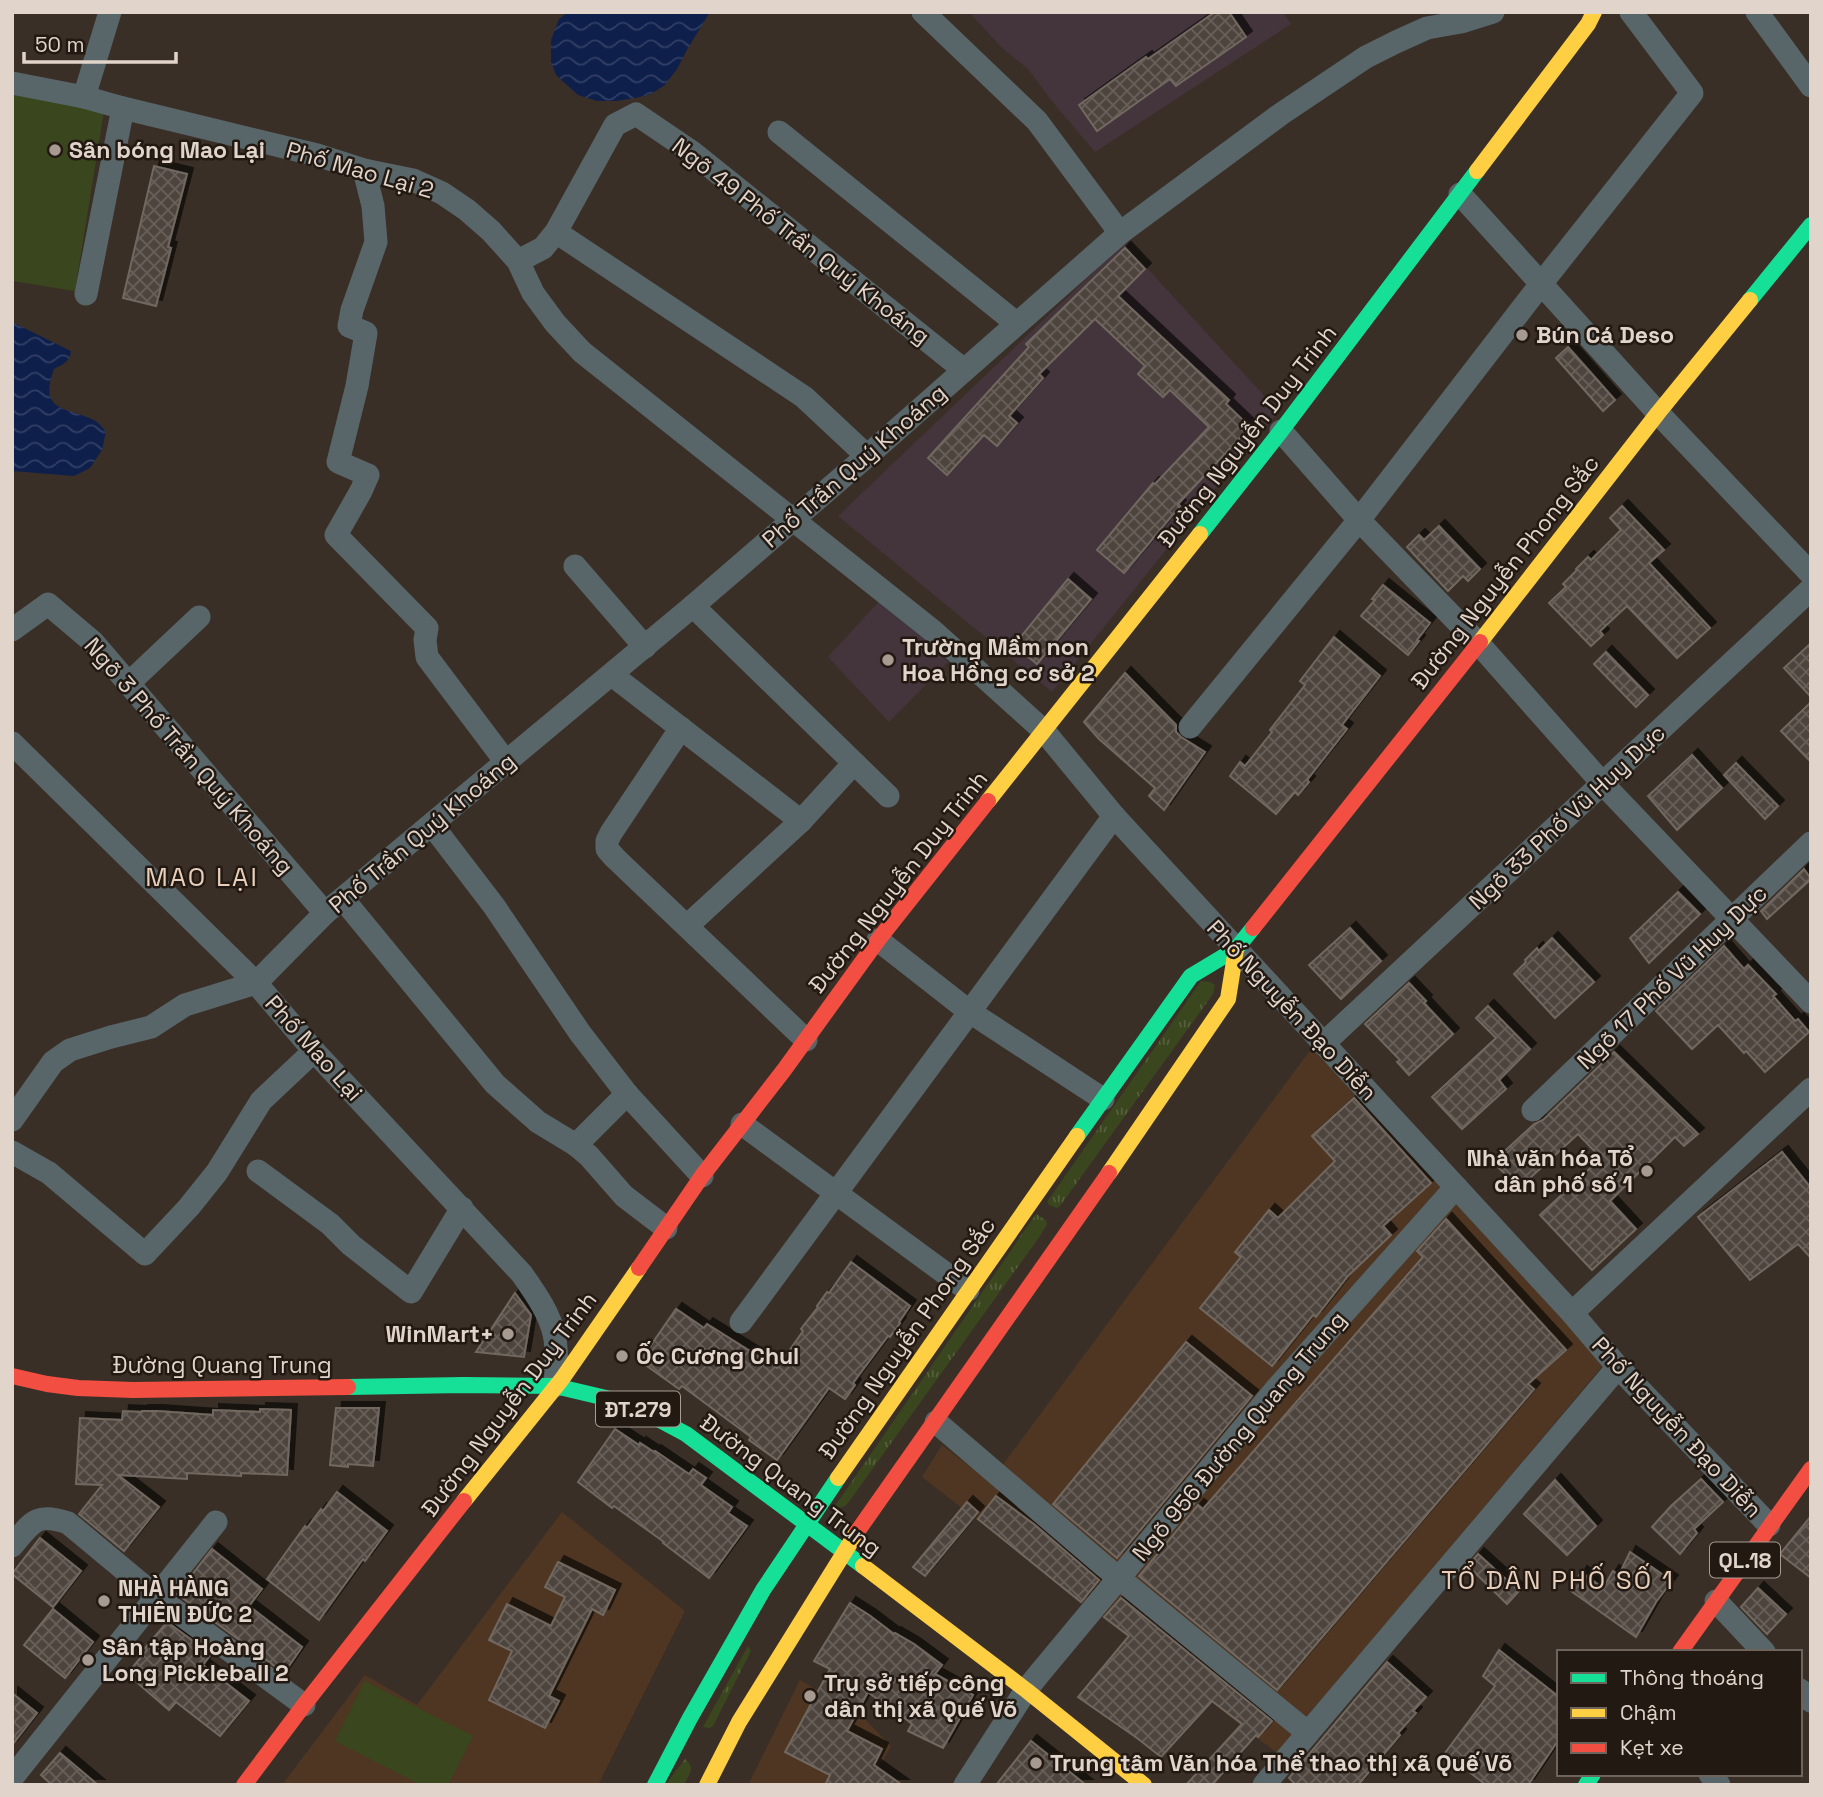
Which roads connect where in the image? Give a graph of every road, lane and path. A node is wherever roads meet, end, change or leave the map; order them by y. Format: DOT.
graph roads {
  1 [pos="110,12"];
  2 [pos="923,12"];
  3 [pos="1493,12"];
  4 [pos="1594,12"];
  5 [pos="1631,12"];
  6 [pos="1757,12"];
  7 [pos="12,83"];
  8 [pos="1811,86"];
  9 [pos="84,97"];
  10 [pos="123,108"];
  11 [pos="779,132"];
  12 [pos="364,170"];
  13 [pos="1460,194"];
  14 [pos="1811,225"];
  15 [pos="556,232"];
  16 [pos="1120,233"];
  17 [pos="518,261"];
  18 [pos="1541,285"];
  19 [pos="86,294"];
  20 [pos="1016,323"];
  21 [pos="964,370"];
  22 [pos="1658,413"];
  23 [pos="1281,431"];
  24 [pos="867,456"];
  25 [pos="792,520"];
  26 [pos="1359,520"];
  27 [pos="575,566"];
  28 [pos="1811,574"];
  29 [pos="1811,589"];
  30 [pos="693,606"];
  31 [pos="199,617"];
  32 [pos="12,630"];
  33 [pos="1479,644"];
  34 [pos="645,647"];
  35 [pos="612,675"];
  36 [pos="128,683"];
  37 [pos="1190,727"];
  38 [pos="681,728"];
  39 [pos="1044,732"];
  40 [pos="15,753"];
  41 [pos="506,762"];
  42 [pos="854,764"];
  43 [pos="1603,784"];
  44 [pos="888,796"];
  45 [pos="1114,817"];
  46 [pos="801,821"];
  47 [pos="432,825"];
  48 [pos="1811,843"];
  49 [pos="334,906"];
  50 [pos="1732,919"];
  51 [pos="687,926"];
  52 [pos="878,940"];
  53 [pos="1236,949"];
  54 [pos="256,983"];
  55 [pos="1811,1002"];
  56 [pos="970,1012"];
  57 [pos="806,1040"];
  58 [pos="1323,1044"];
  59 [pos="314,1051"];
  60 [pos="1811,1089"];
  61 [pos="627,1094"];
  62 [pos="1103,1099"];
  63 [pos="1534,1110"];
  64 [pos="12,1120"];
  65 [pos="742,1124"];
  66 [pos="576,1145"];
  67 [pos="12,1152"];
  68 [pos="258,1171"];
  69 [pos="702,1176"];
  70 [pos="1456,1186"];
  71 [pos="836,1193"];
  72 [pos="463,1208"];
  73 [pos="666,1228"];
  74 [pos="968,1290"];
  75 [pos="1572,1313"];
  76 [pos="741,1322"];
  77 [pos="1618,1367"];
  78 [pos="12,1376"];
  79 [pos="555,1386"];
  80 [pos="936,1422"];
  81 [pos="1811,1469"];
  82 [pos="216,1522"];
  83 [pos="807,1525"];
  84 [pos="1769,1525"];
  85 [pos="12,1546"];
  86 [pos="844,1552"];
  87 [pos="1119,1578"];
  88 [pos="157,1597"];
  89 [pos="1716,1601"];
  90 [pos="1681,1650"];
  91 [pos="1762,1650"];
  92 [pos="1026,1690"];
  93 [pos="304,1705"];
  94 [pos="1308,1733"];
  95 [pos="12,1778"];
  96 [pos="244,1785"];
  97 [pos="655,1785"];
  98 [pos="707,1785"];
  99 [pos="965,1785"];
  100 [pos="1144,1785"];
  101 [pos="1264,1785"];
  1 -- 9 [label="street"];
  2 -- 16 [label="street"];
  3 -- 16 [label="street, Phố Trần Quý Khoáng"];
  4 -- 13 [label="main road, Đường Nguyễn Duy Trinh"];
  5 -- 18 [label="street"];
  6 -- 8 [label="street"];
  7 -- 9 [label="street, Phố Mao Lại 2"];
  9 -- 10 [label="street, Phố Mao Lại 2"];
  10 -- 12 [label="street, Phố Mao Lại 2"];
  10 -- 19 [label="street"];
  11 -- 20 [label="street"];
  12 -- 17 [label="street, Phố Mao Lại 2"];
  12 -- 41 [label="street"];
  13 -- 18 [label="street"];
  13 -- 23 [label="main road, Đường Nguyễn Duy Trinh"];
  14 -- 22 [label="main road, Đường Nguyễn Phong Sắc"];
  15 -- 17 [label="street"];
  15 -- 21 [label="street, Ngõ 49 Phố Trần Quý Khoáng"];
  15 -- 24 [label="street"];
  16 -- 20 [label="street, Phố Trần Quý Khoáng"];
  17 -- 25 [label="street, Phố Mao Lại 2"];
  18 -- 22 [label="street"];
  18 -- 26 [label="street"];
  20 -- 21 [label="street, Phố Trần Quý Khoáng"];
  21 -- 24 [label="street, Phố Trần Quý Khoáng"];
  22 -- 28 [label="street"];
  22 -- 33 [label="main road, Đường Nguyễn Phong Sắc"];
  23 -- 26 [label="street"];
  23 -- 39 [label="main road, Đường Nguyễn Duy Trinh"];
  24 -- 25 [label="street, Phố Trần Quý Khoáng"];
  25 -- 30 [label="street, Phố Trần Quý Khoáng"];
  25 -- 39 [label="street, Phố Nguyễn Đạo Diễn"];
  26 -- 33 [label="street"];
  26 -- 37 [label="street"];
  27 -- 34 [label="street"];
  29 -- 43 [label="street, Ngõ 33 Phố Vũ Huy Dực"];
  30 -- 34 [label="street, Phố Trần Quý Khoáng"];
  30 -- 42 [label="street"];
  31 -- 36 [label="street"];
  32 -- 36 [label="street, Ngõ 3 Phố Trần Quý Khoáng"];
  33 -- 43 [label="street"];
  33 -- 53 [label="main road, Đường Nguyễn Phong Sắc"];
  34 -- 35 [label="street, Phố Trần Quý Khoáng"];
  35 -- 38 [label="street"];
  35 -- 41 [label="street, Phố Trần Quý Khoáng"];
  36 -- 49 [label="street, Ngõ 3 Phố Trần Quý Khoáng"];
  38 -- 46 [label="street"];
  38 -- 51 [label="street"];
  39 -- 45 [label="street, Phố Nguyễn Đạo Diễn"];
  39 -- 52 [label="main road, Đường Nguyễn Duy Trinh"];
  40 -- 54 [label="street, Phố Mao Lại"];
  41 -- 47 [label="street, Phố Trần Quý Khoáng"];
  42 -- 44 [label="street"];
  42 -- 46 [label="street"];
  43 -- 50 [label="street"];
  43 -- 58 [label="street, Ngõ 33 Phố Vũ Huy Dực"];
  45 -- 53 [label="street, Phố Nguyễn Đạo Diễn"];
  45 -- 56 [label="street"];
  46 -- 51 [label="street"];
  47 -- 49 [label="street, Phố Trần Quý Khoáng"];
  47 -- 61 [label="street"];
  48 -- 50 [label="street, Ngõ 17 Phố Vũ Huy Dực"];
  49 -- 54 [label="street, Phố Trần Quý Khoáng"];
  49 -- 66 [label="street, Ngõ 3 Phố Trần Quý Khoáng"];
  50 -- 55 [label="street"];
  50 -- 63 [label="street, Ngõ 17 Phố Vũ Huy Dực"];
  51 -- 57 [label="street"];
  52 -- 56 [label="street"];
  52 -- 57 [label="main road, Đường Nguyễn Duy Trinh"];
  53 -- 58 [label="street, Phố Nguyễn Đạo Diễn"];
  53 -- 62 [label="main road, Đường Nguyễn Phong Sắc"];
  53 -- 80 [label="main road, Đường Nguyễn Phong Sắc"];
  54 -- 59 [label="street, Phố Mao Lại"];
  54 -- 64 [label="street"];
  56 -- 62 [label="street"];
  56 -- 71 [label="street"];
  57 -- 65 [label="main road, Đường Nguyễn Duy Trinh"];
  58 -- 70 [label="street, Phố Nguyễn Đạo Diễn"];
  59 -- 67 [label="street"];
  59 -- 72 [label="street, Phố Mao Lại"];
  60 -- 75 [label="street"];
  61 -- 66 [label="street"];
  61 -- 69 [label="street"];
  62 -- 74 [label="main road, Đường Nguyễn Phong Sắc"];
  65 -- 69 [label="main road, Đường Nguyễn Duy Trinh"];
  65 -- 71 [label="street"];
  66 -- 73 [label="street, Ngõ 3 Phố Trần Quý Khoáng"];
  68 -- 72 [label="street"];
  69 -- 73 [label="main road, Đường Nguyễn Duy Trinh"];
  70 -- 75 [label="street, Phố Nguyễn Đạo Diễn"];
  70 -- 87 [label="street, Ngõ 956 Đường Quang Trung"];
  71 -- 74 [label="street"];
  71 -- 76 [label="street"];
  72 -- 79 [label="street, Phố Mao Lại"];
  73 -- 79 [label="main road, Đường Nguyễn Duy Trinh"];
  74 -- 83 [label="main road, Đường Nguyễn Phong Sắc"];
  75 -- 77 [label="street, Phố Nguyễn Đạo Diễn"];
  77 -- 84 [label="street, Phố Nguyễn Đạo Diễn"];
  77 -- 94 [label="street"];
  78 -- 79 [label="main road, Đường Quang Trung / ĐT.279"];
  79 -- 83 [label="main road, Đường Quang Trung / ĐT.279"];
  79 -- 93 [label="main road, Đường Nguyễn Duy Trinh"];
  80 -- 86 [label="main road, Đường Nguyễn Phong Sắc"];
  80 -- 87 [label="street"];
  81 -- 84 [label="main road, QL.18"];
  82 -- 88 [label="street"];
  83 -- 86 [label="main road, Đường Quang Trung / ĐT.279"];
  83 -- 97 [label="main road, Đường Nguyễn Phong Sắc"];
  84 -- 89 [label="main road, QL.18"];
  85 -- 88 [label="street"];
  86 -- 92 [label="main road, Đường Quang Trung / ĐT.279"];
  86 -- 98 [label="main road, Đường Nguyễn Phong Sắc"];
  87 -- 92 [label="street, Ngõ 956 Đường Quang Trung"];
  87 -- 94 [label="street"];
  88 -- 93 [label="street"];
  88 -- 95 [label="street"];
  89 -- 90 [label="main road, QL.18"];
  89 -- 91 [label="street"];
  92 -- 99 [label="street, Ngõ 956 Đường Quang Trung"];
  92 -- 100 [label="main road, Đường Quang Trung / ĐT.279"];
  93 -- 96 [label="main road, Đường Nguyễn Duy Trinh"];
  94 -- 101 [label="street"];
}
